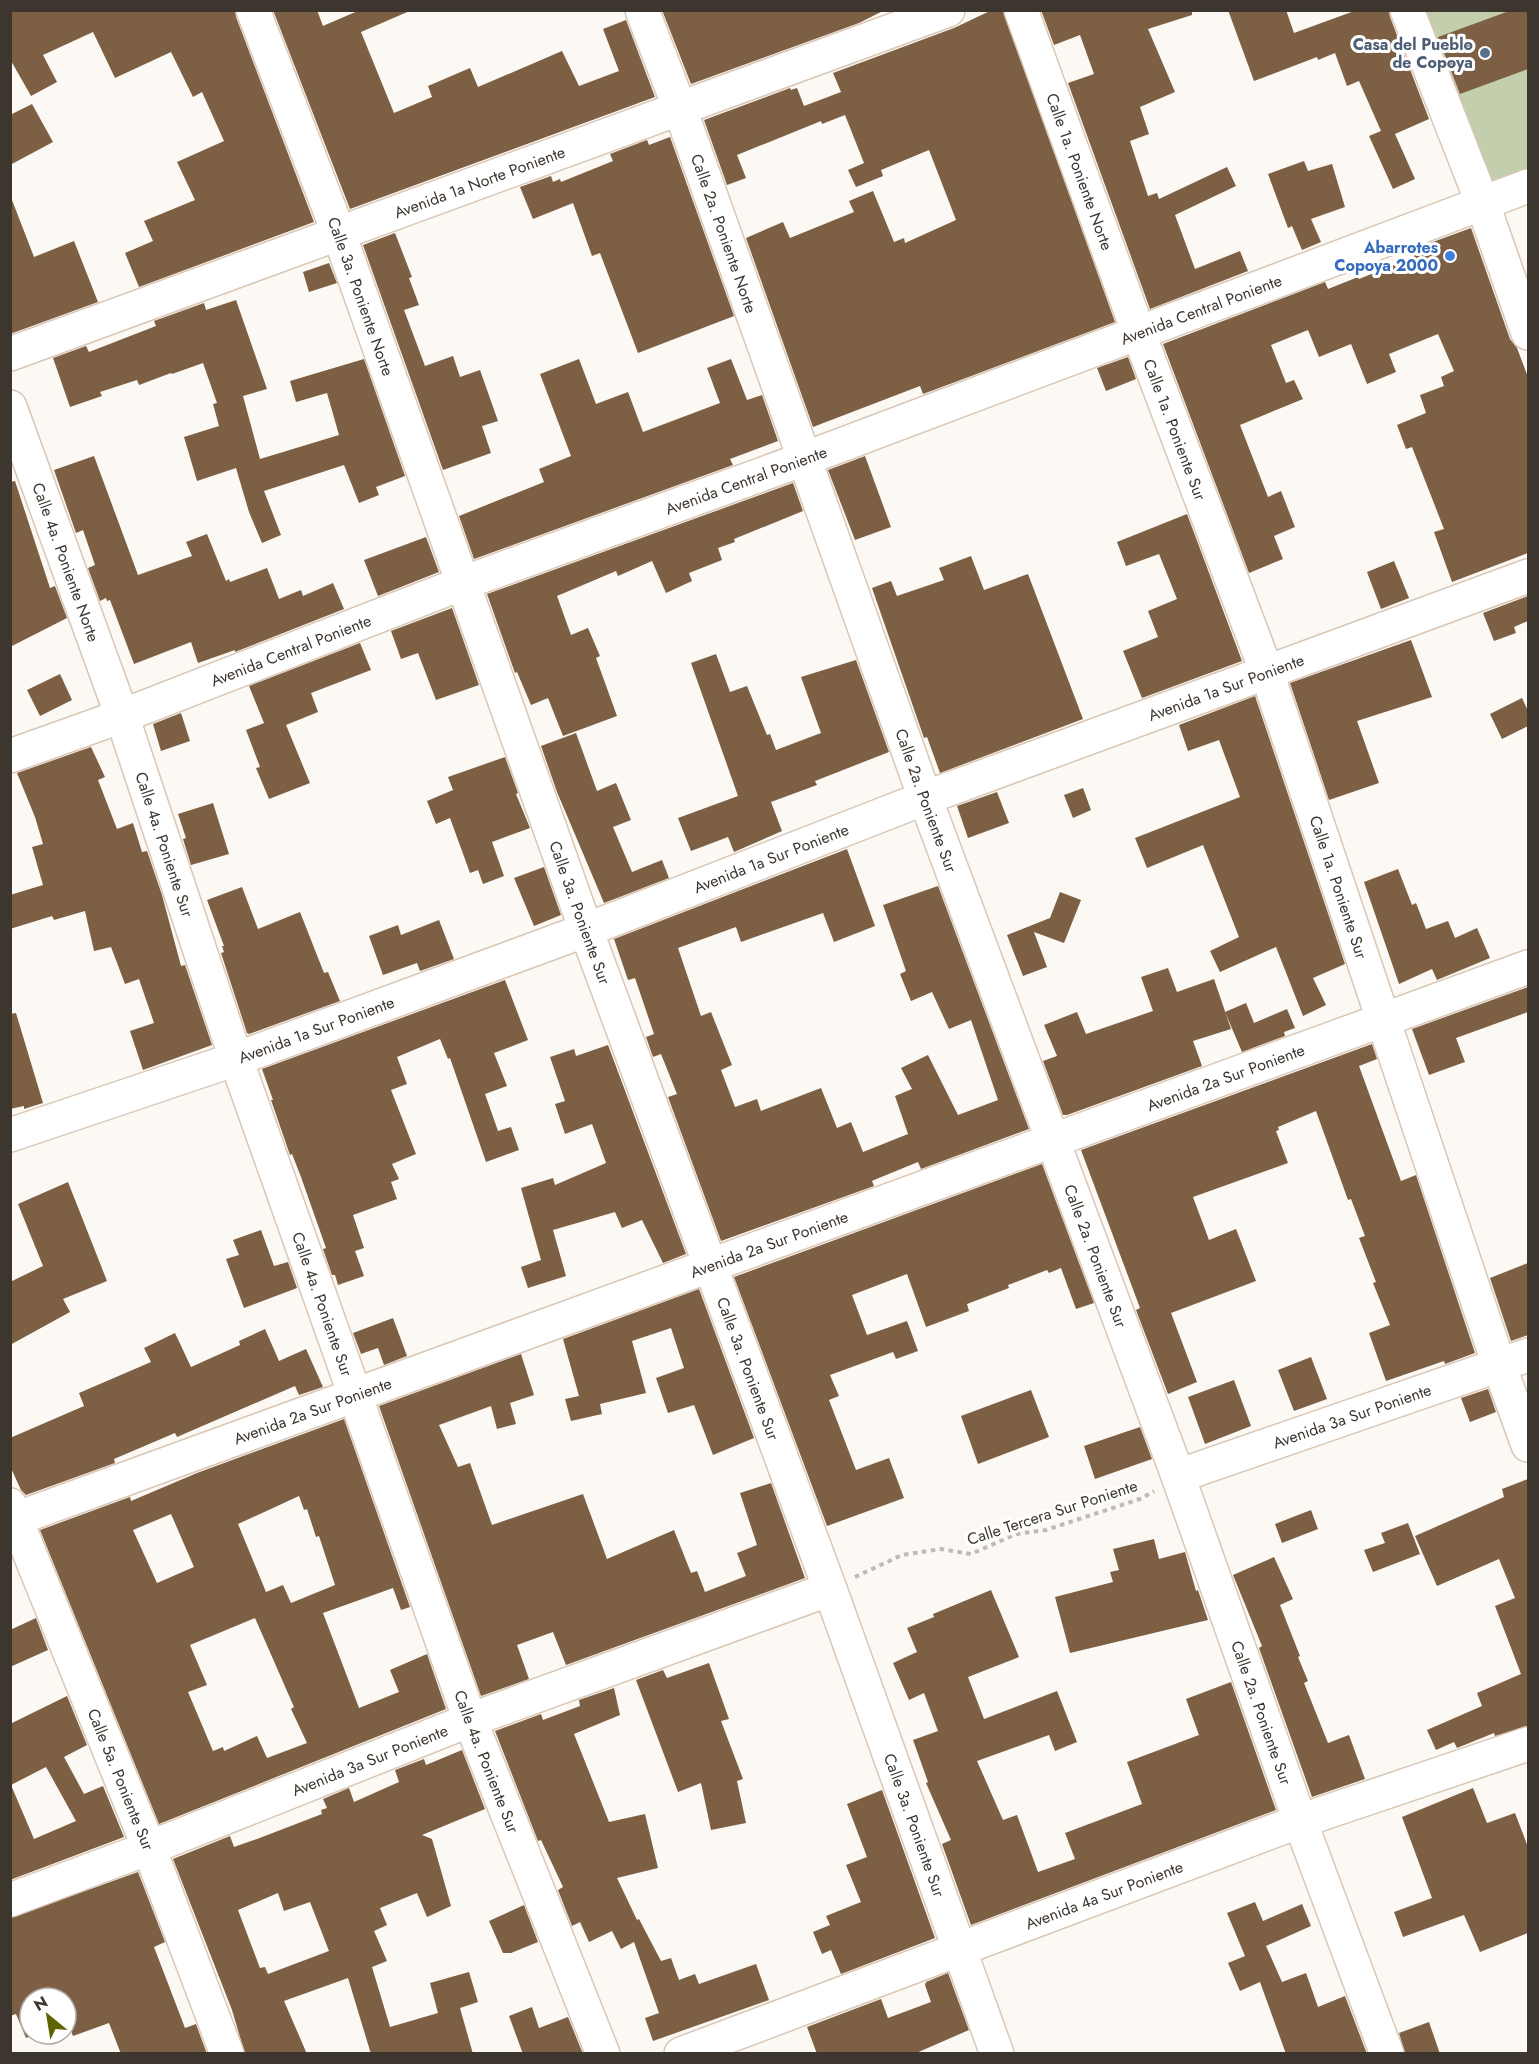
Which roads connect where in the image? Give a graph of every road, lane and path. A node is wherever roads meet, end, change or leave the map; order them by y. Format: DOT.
graph roads {
  1 [pos="253,10"];
  2 [pos="642,10"];
  3 [pos="948,10"];
  4 [pos="1020,10"];
  5 [pos="1407,10"];
  6 [pos="680,110"];
  7 [pos="1528,186"];
  8 [pos="1482,202"];
  9 [pos="339,234"];
  10 [pos="1528,333"];
  11 [pos="1139,334"];
  12 [pos="10,354"];
  13 [pos="10,407"];
  14 [pos="804,459"];
  15 [pos="1528,576"];
  16 [pos="463,583"];
  17 [pos="1267,673"];
  18 [pos="122,716"];
  19 [pos="10,756"];
  20 [pos="925,798"];
  21 [pos="586,930"];
  22 [pos="1528,967"];
  23 [pos="1384,1022"];
  24 [pos="236,1059"];
  25 [pos="10,1135"];
  26 [pos="1052,1141"];
  27 [pos="711,1267"];
  28 [pos="1514,1360"];
  29 [pos="356,1396"];
  30 [pos="1528,1445"];
  31 [pos="1178,1476"];
  32 [pos="12,1515"];
  33 [pos="830,1589"];
  34 [pos="470,1720"];
  35 [pos="1528,1744"];
  36 [pos="1300,1821"];
  37 [pos="149,1848"];
  38 [pos="10,1900"];
  39 [pos="959,1950"];
  40 [pos="227,2054"];
  41 [pos="603,2054"];
  42 [pos="681,2054"];
  43 [pos="997,2054"];
  44 [pos="1387,2054"];
  1 -- 9 [label="street, Calle 3a. Poniente Norte"];
  2 -- 6 [label="street, Calle 2a. Poniente Norte"];
  3 -- 6 [label="street, Avenida 1a Norte Poniente"];
  4 -- 11 [label="street, Calle 1a. Poniente Norte"];
  5 -- 8 [label="street"];
  6 -- 9 [label="street, Avenida 1a Norte Poniente"];
  6 -- 14 [label="street, Calle 2a. Poniente Norte"];
  7 -- 8 [label="street, Avenida Central Poniente"];
  8 -- 10 [label="street"];
  8 -- 11 [label="street, Avenida Central Poniente"];
  9 -- 12 [label="street, Avenida 1a Norte Poniente"];
  9 -- 16 [label="street, Calle 3a. Poniente Norte"];
  11 -- 14 [label="street, Avenida Central Poniente"];
  11 -- 17 [label="street, Calle 1a. Poniente Sur"];
  13 -- 18 [label="street, Calle 4a. Poniente Norte"];
  14 -- 16 [label="street, Avenida Central Poniente"];
  14 -- 20 [label="street, Calle 2a. Poniente Sur"];
  15 -- 17 [label="street, Avenida 1a Sur Poniente"];
  16 -- 18 [label="street, Avenida Central Poniente"];
  16 -- 21 [label="street, Calle 3a. Poniente Sur"];
  17 -- 20 [label="street, Avenida 1a Sur Poniente"];
  17 -- 23 [label="street, Calle 1a. Poniente Sur"];
  18 -- 19 [label="street, Avenida Central Poniente"];
  18 -- 24 [label="street, Calle 4a. Poniente Sur"];
  20 -- 21 [label="street, Avenida 1a Sur Poniente"];
  20 -- 26 [label="street, Calle 2a. Poniente Sur"];
  21 -- 24 [label="street, Avenida 1a Sur Poniente"];
  21 -- 27 [label="street, Calle 3a. Poniente Sur"];
  22 -- 23 [label="street, Avenida 2a Sur Poniente"];
  23 -- 26 [label="street, Avenida 2a Sur Poniente"];
  23 -- 28 [label="street, Calle 1a. Poniente Sur"];
  24 -- 25 [label="street, Avenida 1a Sur Poniente"];
  24 -- 29 [label="street, Calle 4a. Poniente Sur"];
  26 -- 27 [label="street, Avenida 2a Sur Poniente"];
  26 -- 31 [label="street, Calle 2a. Poniente Sur"];
  27 -- 29 [label="street, Avenida 2a Sur Poniente"];
  27 -- 33 [label="street, Calle 3a. Poniente Sur"];
  28 -- 30 [label="street, Calle 1a. Poniente Sur"];
  28 -- 31 [label="street, Avenida 3a Sur Poniente"];
  29 -- 32 [label="street, Avenida 2a Sur Poniente"];
  29 -- 34 [label="street, Calle 4a. Poniente Sur"];
  31 -- 33 [label="path, Calle Tercera Sur Poniente"];
  31 -- 36 [label="street, Calle 2a. Poniente Sur"];
  32 -- 37 [label="street, Calle 5a. Poniente Sur"];
  33 -- 34 [label="street, Avenida 3a Sur Poniente"];
  33 -- 39 [label="street, Calle 3a. Poniente Sur"];
  34 -- 37 [label="street, Avenida 3a Sur Poniente"];
  34 -- 41 [label="street, Calle 4a. Poniente Sur"];
  35 -- 36 [label="street, Avenida 4a Sur Poniente"];
  36 -- 39 [label="street, Avenida 4a Sur Poniente"];
  36 -- 44 [label="street, Calle 2a. Poniente Sur"];
  37 -- 38 [label="street, Avenida 3a Sur Poniente"];
  37 -- 40 [label="street, Calle 5a. Poniente Sur"];
  39 -- 42 [label="street, Avenida 4a Sur Poniente"];
  39 -- 43 [label="street, Calle 3a. Poniente Sur"];
}
